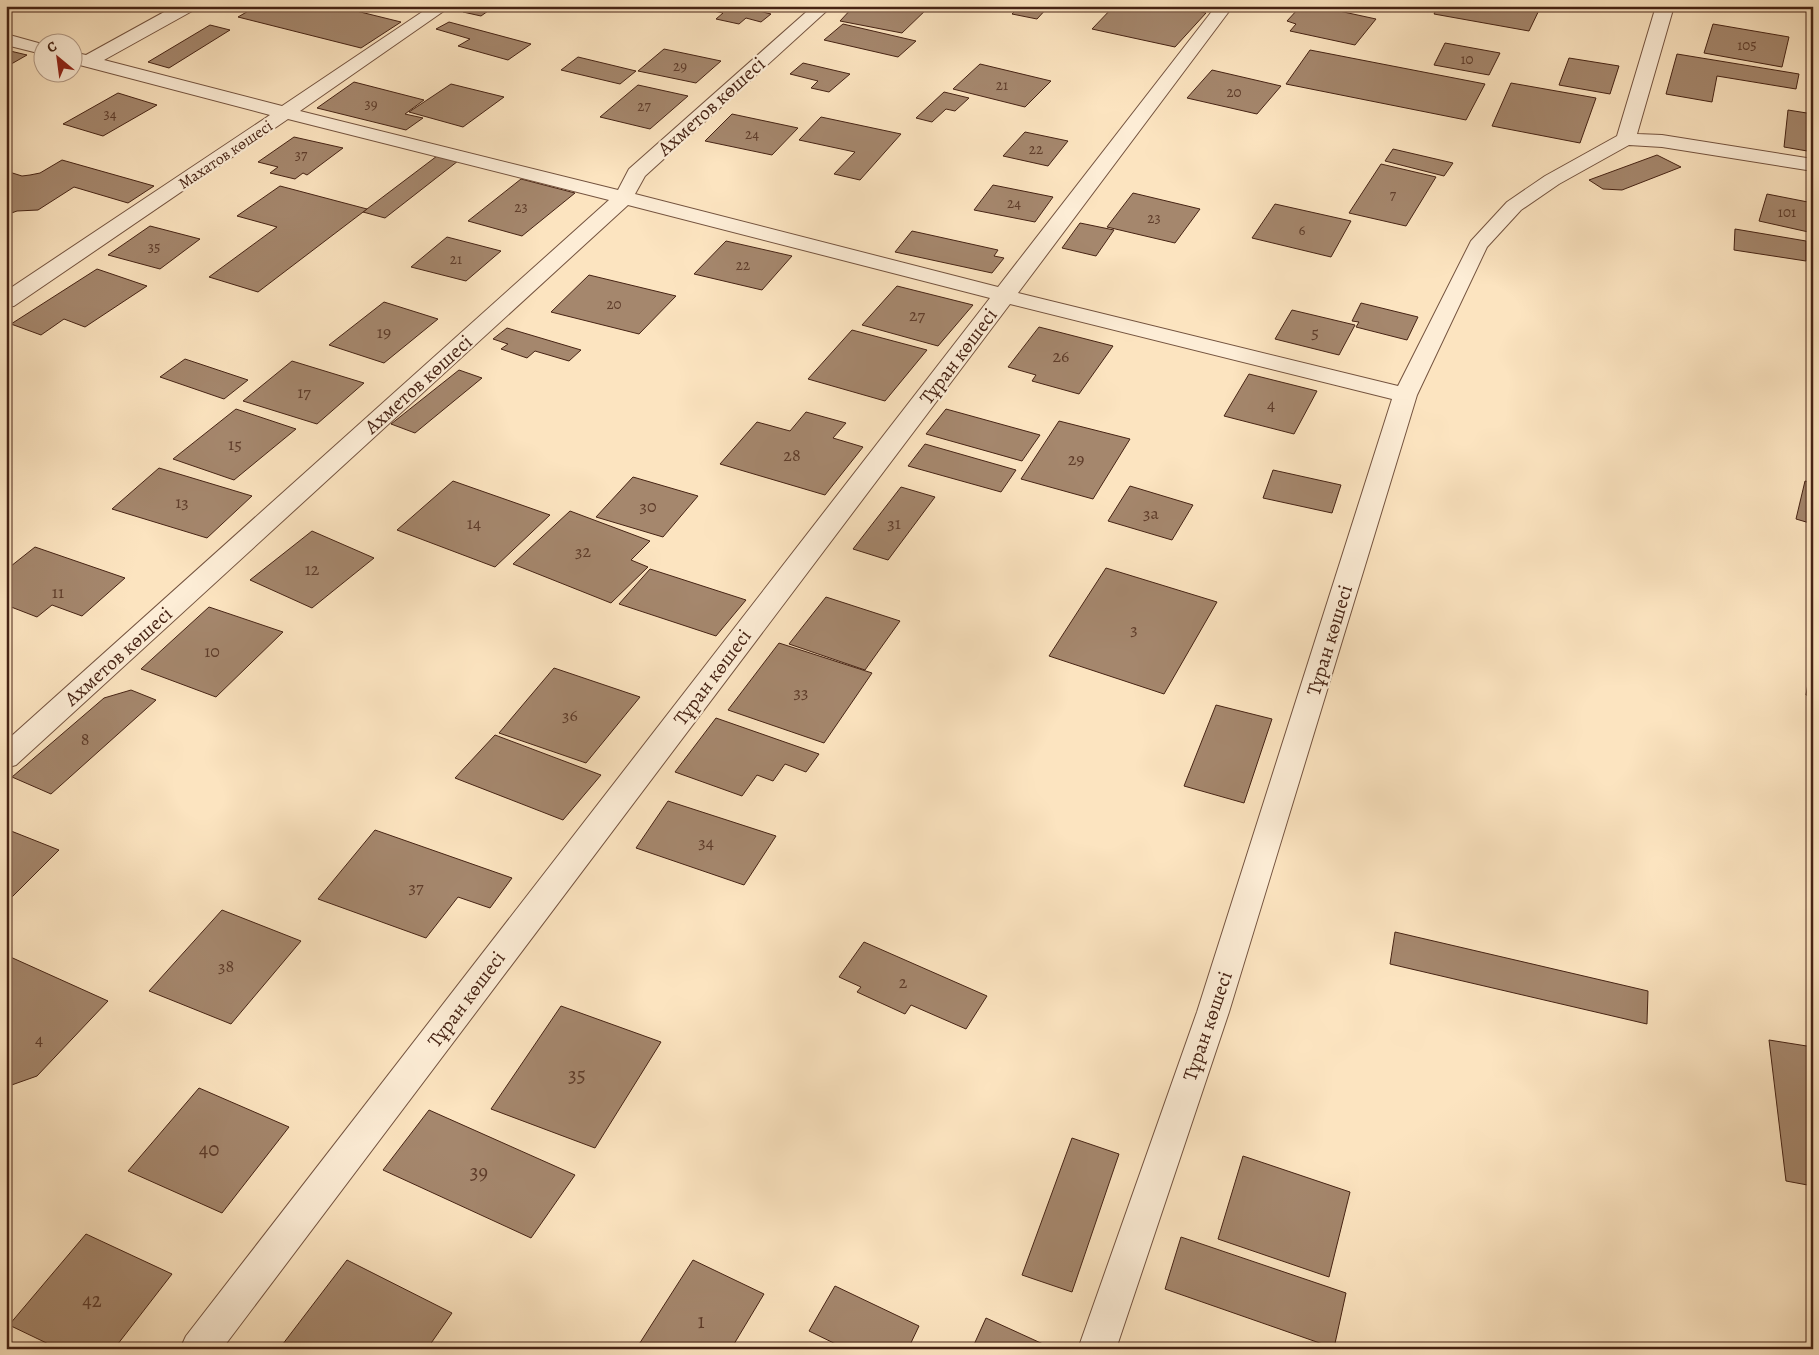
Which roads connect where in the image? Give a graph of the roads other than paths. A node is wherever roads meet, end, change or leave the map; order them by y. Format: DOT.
graph roads {
  1 [pos="188,6"];
  2 [pos="443,6"];
  3 [pos="824,6"];
  4 [pos="1226,6"];
  5 [pos="1665,6"];
  6 [pos="6,39"];
  7 [pos="32,46"];
  8 [pos="82,59"];
  9 [pos="82,59"];
  10 [pos="287,113"];
  11 [pos="1626,139"];
  12 [pos="1813,165"];
  13 [pos="624,197"];
  14 [pos="1004,296"];
  15 [pos="6,301"];
  16 [pos="1405,395"];
  17 [pos="6,758"];
  18 [pos="199,1349"];
  19 [pos="1097,1349"];
  1 -- 8 [label="street"];
  2 -- 10 [label="street, Махатов көшесі"];
  3 -- 13 [label="street, Ахметов көшесі"];
  4 -- 14 [label="street, Тұран көшесі"];
  5 -- 11 [label="street"];
  6 -- 7 [label="street"];
  9 -- 10 [label="street"];
  10 -- 13 [label="street"];
  10 -- 15 [label="street, Махатов көшесі"];
  11 -- 12 [label="street"];
  11 -- 16 [label="street, Тұран көшесі"];
  13 -- 14 [label="street"];
  13 -- 17 [label="street, Ахметов көшесі"];
  14 -- 16 [label="street"];
  14 -- 18 [label="street, Тұран көшесі"];
  16 -- 19 [label="street, Тұран көшесі"];
}
